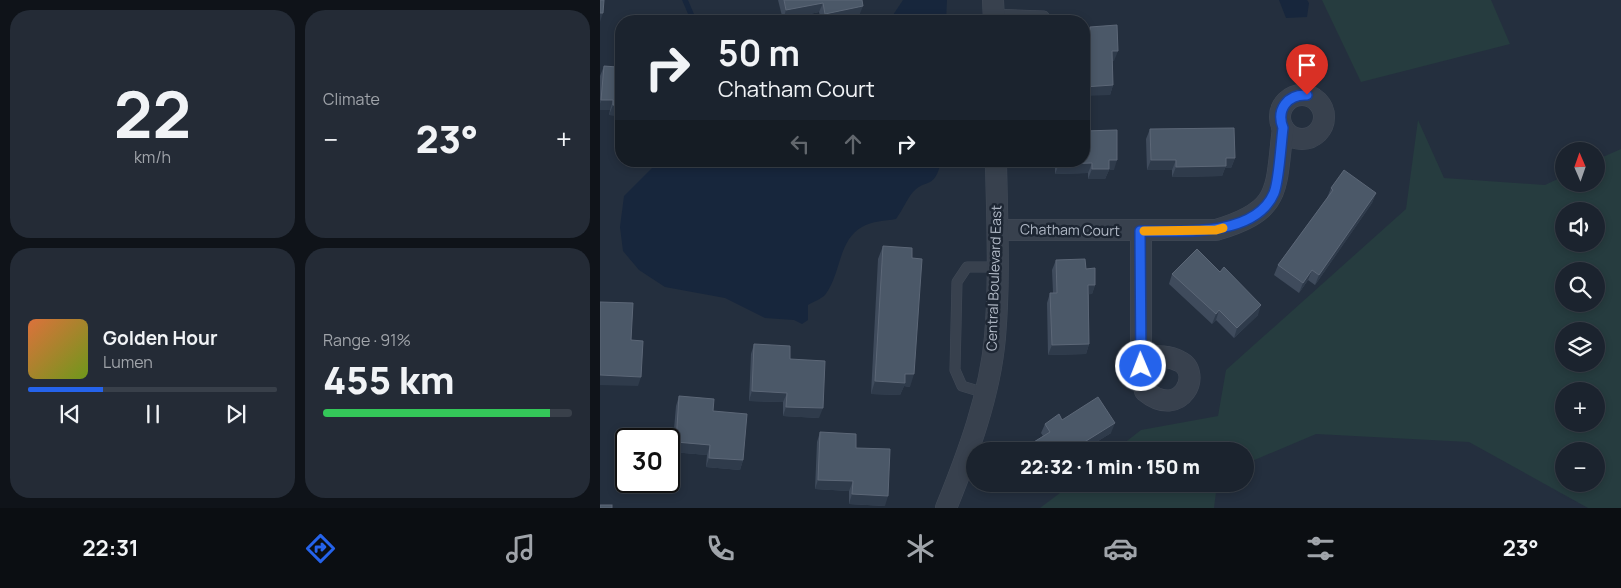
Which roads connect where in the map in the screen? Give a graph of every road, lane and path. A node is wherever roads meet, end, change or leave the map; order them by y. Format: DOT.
graph roads {
  1 [pos="994,12"];
  2 [pos="1032,15"];
  3 [pos="1283,128"];
  4 [pos="996,167"];
  5 [pos="998,230"];
  6 [pos="1140,231"];
  7 [pos="997,267"];
  8 [pos="1141,356"];
  9 [pos="985,393"];
  10 [pos="946,508"];
  1 -- 2 [label="lane"];
  3 -- 6 [label="street, Chatham Court"];
  4 -- 5 [label="street, Central Boulevard East"];
  5 -- 6 [label="street, Chatham Court"];
  5 -- 7 [label="street, Central Boulevard East"];
  6 -- 8 [label="street"];
  7 -- 9 [label="street, Central Boulevard East"];
  7 -- 9 [label="lane"];
  9 -- 10 [label="street, Central Boulevard East"];
}
